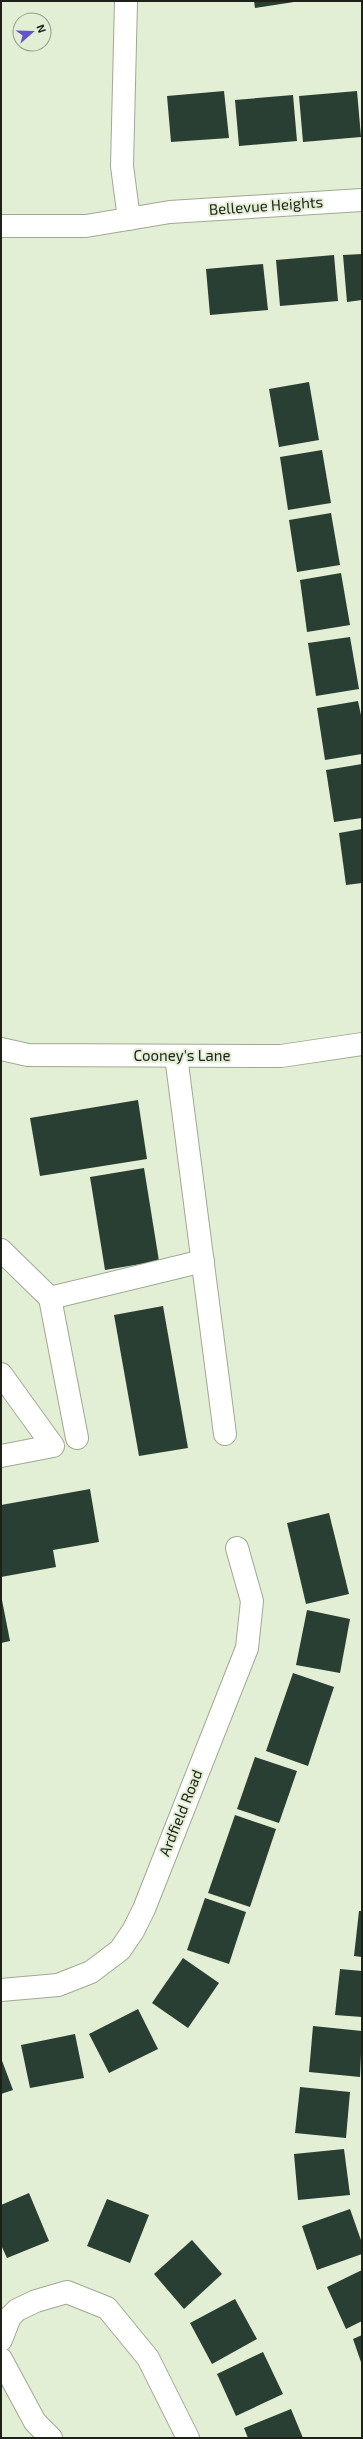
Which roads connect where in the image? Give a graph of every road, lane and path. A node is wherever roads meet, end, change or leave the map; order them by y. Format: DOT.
graph roads {
  1 [pos="126,1"];
  2 [pos="362,200"];
  3 [pos="129,219"];
  4 [pos="1,226"];
  5 [pos="362,1044"];
  6 [pos="1,1049"];
  7 [pos="176,1056"];
  8 [pos="1,1250"];
  9 [pos="203,1261"];
  10 [pos="50,1298"];
  11 [pos="1,1374"];
  12 [pos="225,1434"];
  13 [pos="77,1438"];
  14 [pos="1,1456"];
  15 [pos="238,1548"];
  16 [pos="1,1990"];
  17 [pos="1,2340"];
  18 [pos="1,2359"];
  19 [pos="51,2438"];
  20 [pos="188,2438"];
  1 -- 3 [label="street"];
  2 -- 3 [label="street, Bellevue Heights"];
  3 -- 4 [label="street, Bellevue Heights"];
  5 -- 7 [label="street, Cooney's Lane"];
  6 -- 7 [label="street, Cooney's Lane"];
  7 -- 9 [label="street"];
  8 -- 10 [label="street"];
  9 -- 10 [label="street"];
  9 -- 12 [label="street"];
  10 -- 13 [label="street"];
  11 -- 14 [label="street"];
  15 -- 16 [label="street, Ardfield Road"];
  17 -- 20 [label="street"];
  18 -- 19 [label="street"];
}
